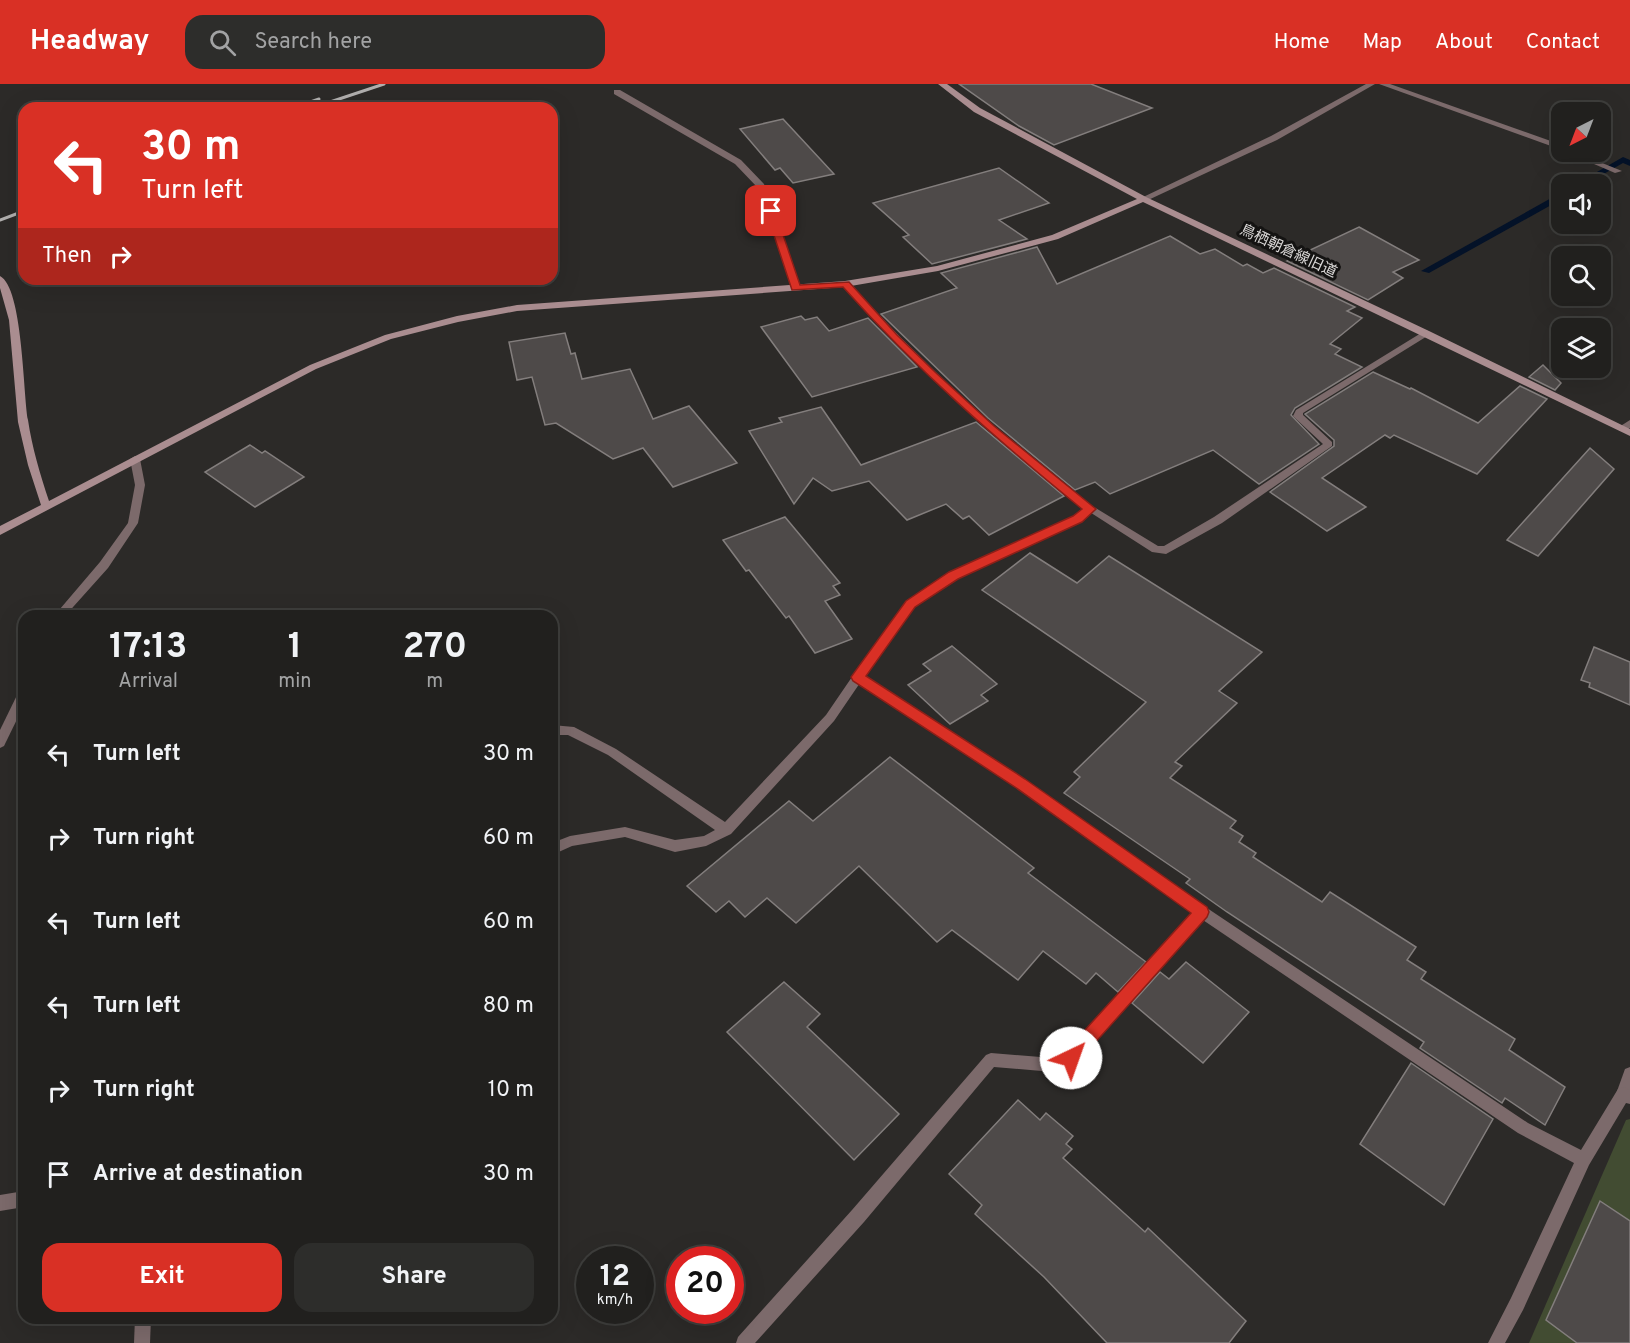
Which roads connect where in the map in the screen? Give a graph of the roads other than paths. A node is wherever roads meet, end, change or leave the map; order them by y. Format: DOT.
graph roads {
  1 [pos="942,84"];
  2 [pos="1371,84"];
  3 [pos="1383,84"];
  4 [pos="617,92"];
  5 [pos="1551,144"];
  6 [pos="1595,162"];
  7 [pos="1618,171"];
  8 [pos="1143,199"];
  9 [pos="0,279"];
  10 [pos="845,284"];
  11 [pos="796,288"];
  12 [pos="1426,333"];
  13 [pos="1627,428"];
  14 [pos="135,459"];
  15 [pos="46,506"];
  16 [pos="1090,509"];
  17 [pos="0,531"];
  18 [pos="64,610"];
  19 [pos="858,677"];
  20 [pos="18,705"];
  21 [pos="558,729"];
  22 [pos="0,743"];
  23 [pos="726,830"];
  24 [pos="558,846"];
  25 [pos="1202,912"];
  26 [pos="1630,1074"];
  27 [pos="1627,1096"];
  28 [pos="1584,1160"];
  29 [pos="18,1200"];
  30 [pos="0,1203"];
  31 [pos="143,1324"];
  32 [pos="142,1343"];
  33 [pos="744,1343"];
  34 [pos="1496,1343"];
  1 -- 8 [label="street, 鳥栖朝倉線旧道"];
  2 -- 8 [label="street"];
  3 -- 5 [label="street"];
  4 -- 11 [label="street"];
  6 -- 7 [label="street"];
  8 -- 10 [label="street"];
  8 -- 12 [label="street, 鳥栖朝倉線旧道"];
  9 -- 15 [label="street"];
  10 -- 11 [label="street"];
  10 -- 16 [label="street"];
  11 -- 14 [label="street"];
  12 -- 13 [label="street, 鳥栖朝倉線旧道"];
  12 -- 16 [label="street"];
  14 -- 15 [label="street"];
  14 -- 18 [label="street"];
  15 -- 17 [label="street"];
  16 -- 19 [label="street"];
  19 -- 23 [label="street"];
  19 -- 25 [label="street"];
  20 -- 22 [label="street"];
  21 -- 23 [label="street"];
  23 -- 24 [label="street"];
  25 -- 28 [label="street"];
  25 -- 33 [label="street"];
  26 -- 27 [label="street"];
  27 -- 28 [label="street"];
  28 -- 34 [label="street"];
  29 -- 30 [label="street"];
  31 -- 32 [label="street"];
}
